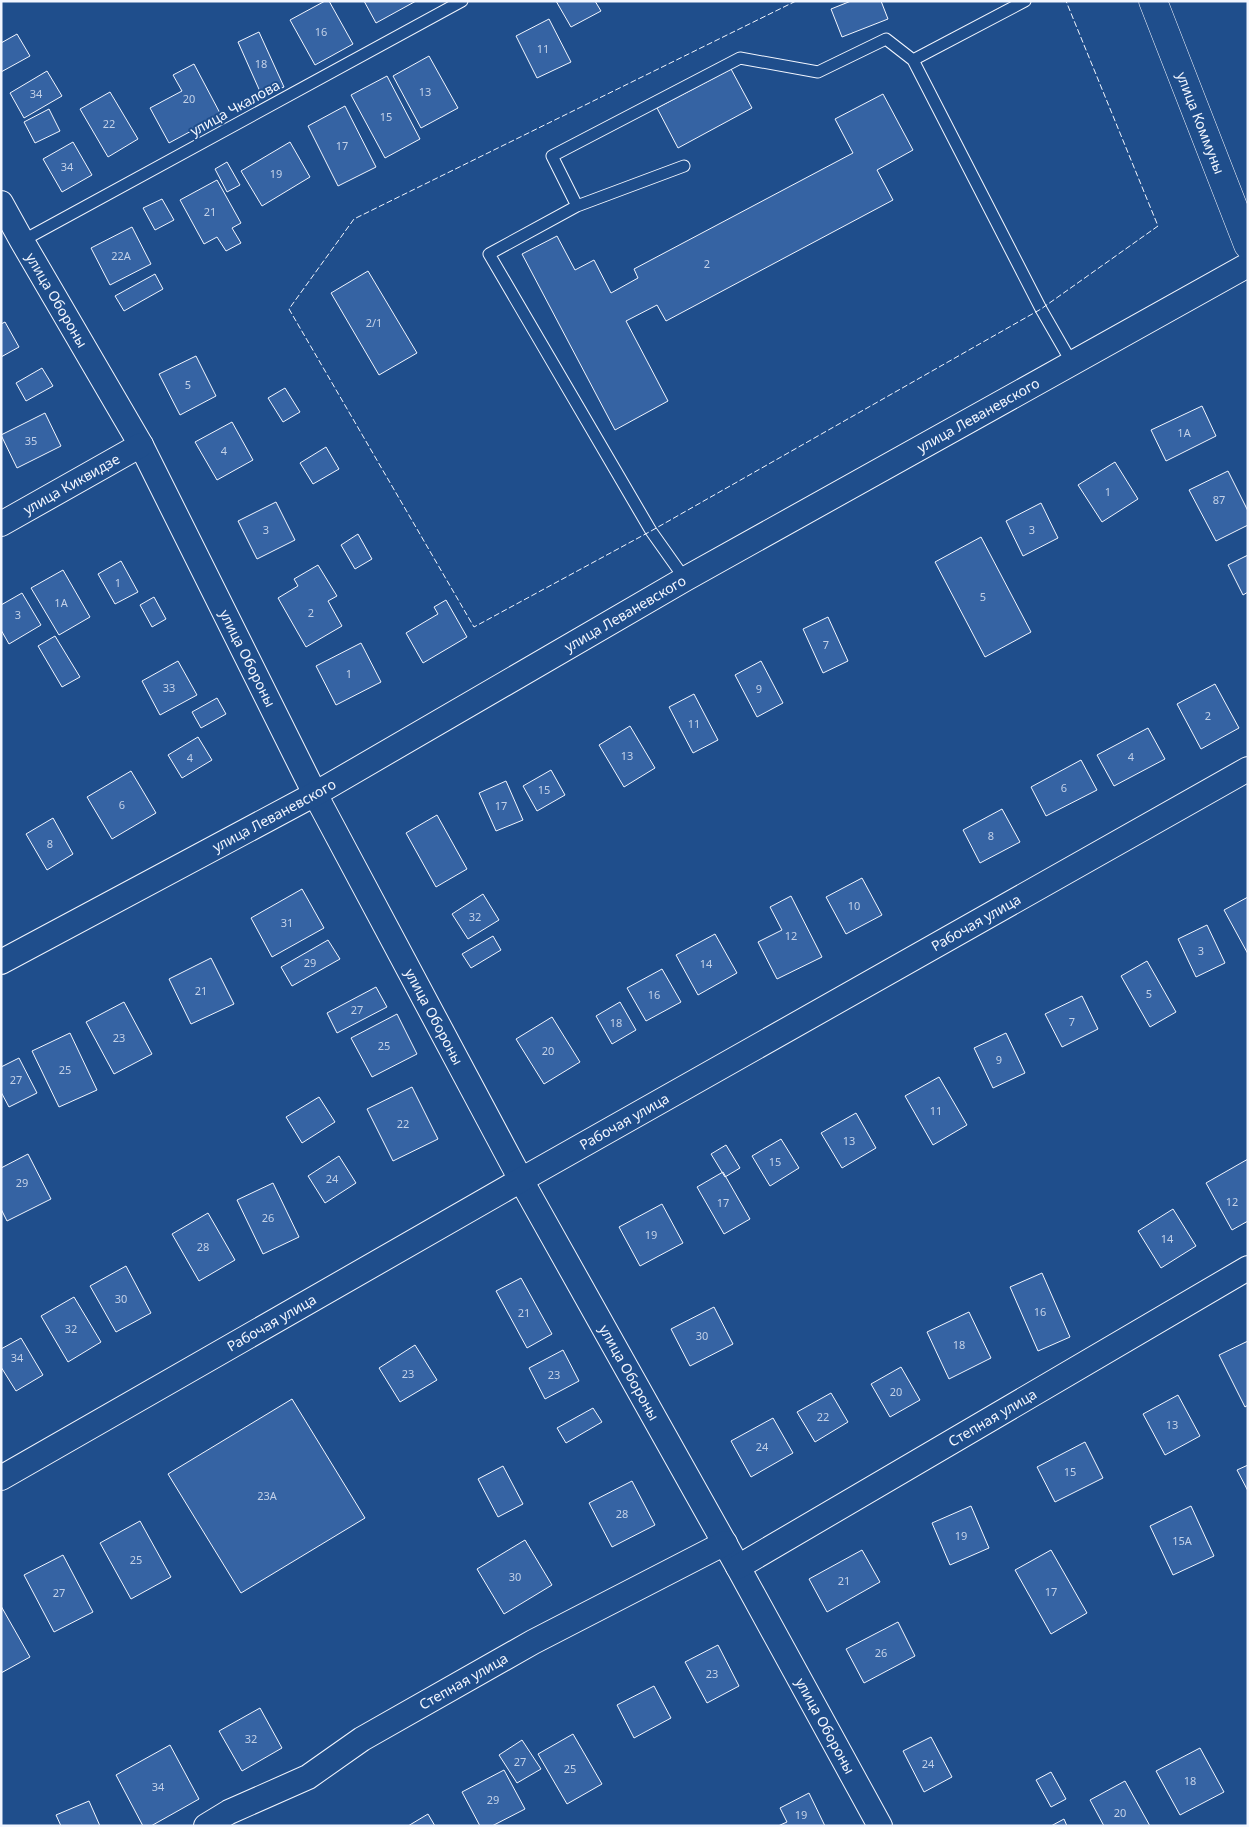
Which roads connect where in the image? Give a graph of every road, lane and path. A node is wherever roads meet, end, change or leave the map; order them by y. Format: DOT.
graph roads {
  1 [pos="462,1"];
  2 [pos="1025,1"];
  3 [pos="1153,1"];
  4 [pos="913,60"];
  5 [pos="684,166"];
  6 [pos="1,202"];
  7 [pos="577,206"];
  8 [pos="22,241"];
  9 [pos="1248,245"];
  10 [pos="1248,265"];
  11 [pos="1072,363"];
  12 [pos="141,445"];
  13 [pos="1,524"];
  14 [pos="685,579"];
  15 [pos="1248,769"];
  16 [pos="315,794"];
  17 [pos="1,962"];
  18 [pos="520,1180"];
  19 [pos="1248,1268"];
  20 [pos="1,1478"];
  21 [pos="725,1543"];
  22 [pos="738,1567"];
  23 [pos="206,1826"];
  24 [pos="880,1826"];
  1 -- 8 [label="lane, улица Чкалова"];
  2 -- 4 [label="lane"];
  3 -- 9 [label="street, улица Коммуны"];
  4 -- 7 [label="lane"];
  4 -- 11 [label="lane"];
  5 -- 7 [label="lane"];
  6 -- 8 [label="street, улица Обороны"];
  7 -- 14 [label="lane"];
  8 -- 12 [label="street, улица Обороны"];
  10 -- 11 [label="street, улица Леваневского"];
  11 -- 14 [label="street, улица Леваневского"];
  12 -- 13 [label="street, улица Киквидзе"];
  12 -- 16 [label="street, улица Обороны"];
  14 -- 16 [label="street, улица Леваневского"];
  15 -- 18 [label="street, Рабочая улица"];
  16 -- 17 [label="street, улица Леваневского"];
  16 -- 18 [label="street, улица Обороны"];
  18 -- 20 [label="street, Рабочая улица"];
  18 -- 21 [label="street, улица Обороны"];
  19 -- 22 [label="street, Степная улица"];
  21 -- 22 [label="street, улица Обороны"];
  21 -- 23 [label="street, Степная улица"];
  22 -- 24 [label="street, улица Обороны"];
}
